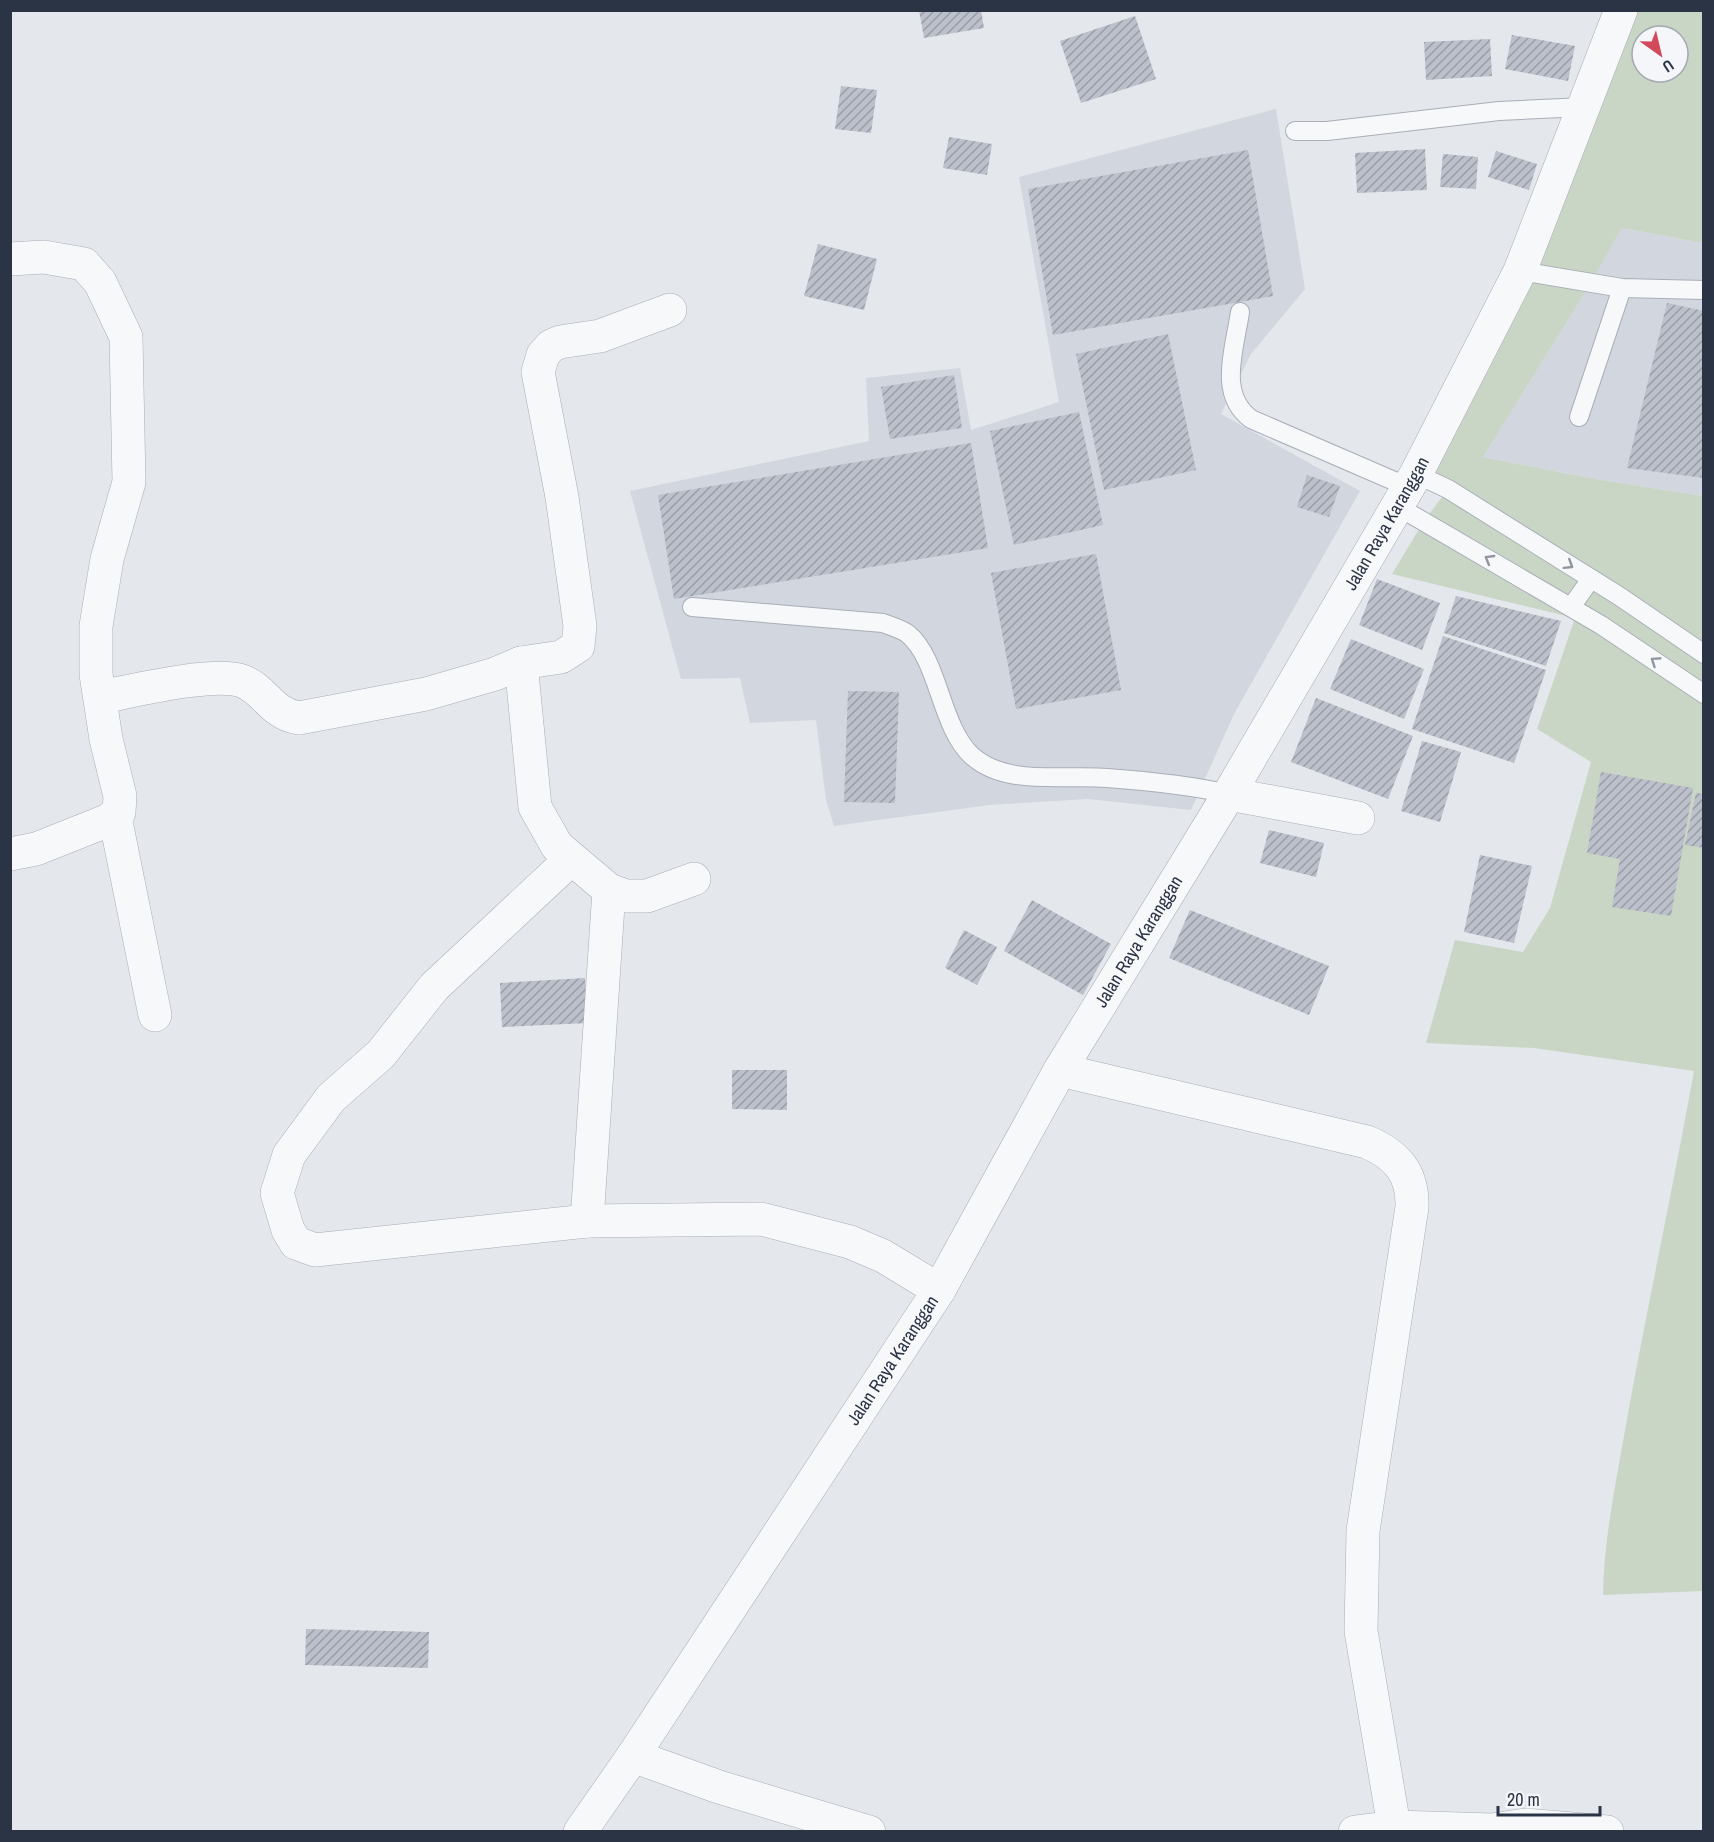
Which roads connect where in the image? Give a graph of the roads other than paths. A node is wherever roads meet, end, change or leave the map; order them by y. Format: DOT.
graph roads {
  1 [pos="1620,10"];
  2 [pos="1584,107"];
  3 [pos="1295,131"];
  4 [pos="10,259"];
  5 [pos="1520,272"];
  6 [pos="1622,288"];
  7 [pos="1704,290"];
  8 [pos="670,310"];
  9 [pos="1240,312"];
  10 [pos="1579,417"];
  11 [pos="1407,489"];
  12 [pos="1591,579"];
  13 [pos="692,607"];
  14 [pos="1570,607"];
  15 [pos="1704,654"];
  16 [pos="521,663"];
  17 [pos="1704,694"];
  18 [pos="101,697"];
  19 [pos="1229,794"];
  20 [pos="115,817"];
  21 [pos="1358,818"];
  22 [pos="10,854"];
  23 [pos="570,860"];
  24 [pos="694,879"];
  25 [pos="609,891"];
  26 [pos="155,1015"];
  27 [pos="1060,1070"];
  28 [pos="587,1221"];
  29 [pos="939,1290"];
  30 [pos="633,1756"];
  31 [pos="1395,1829"];
  32 [pos="580,1832"];
  33 [pos="869,1832"];
  34 [pos="1355,1832"];
  35 [pos="1607,1832"];
  1 -- 2 [label="street, Jalan Raya Karanggan"];
  2 -- 3 [label="lane"];
  2 -- 5 [label="street, Jalan Raya Karanggan"];
  4 -- 18 [label="street"];
  5 -- 6 [label="lane"];
  5 -- 11 [label="street, Jalan Raya Karanggan"];
  6 -- 7 [label="lane"];
  6 -- 10 [label="lane"];
  8 -- 16 [label="street"];
  9 -- 11 [label="lane"];
  11 -- 12 [label="lane, one-way"];
  14 -- 11 [label="lane, one-way"];
  11 -- 19 [label="street, Jalan Raya Karanggan"];
  12 -- 14 [label="lane"];
  12 -- 15 [label="lane"];
  13 -- 19 [label="lane"];
  17 -- 14 [label="lane, one-way"];
  16 -- 18 [label="street"];
  16 -- 23 [label="street"];
  18 -- 20 [label="street"];
  19 -- 21 [label="street"];
  19 -- 27 [label="street, Jalan Raya Karanggan"];
  20 -- 22 [label="street"];
  20 -- 26 [label="street"];
  23 -- 25 [label="street"];
  23 -- 28 [label="street"];
  24 -- 25 [label="street"];
  25 -- 28 [label="street"];
  27 -- 29 [label="street, Jalan Raya Karanggan"];
  27 -- 31 [label="street"];
  28 -- 29 [label="street"];
  29 -- 30 [label="street, Jalan Raya Karanggan"];
  30 -- 32 [label="street, Jalan Raya Karanggan"];
  30 -- 33 [label="street"];
  31 -- 34 [label="street"];
  31 -- 35 [label="street"];
}
